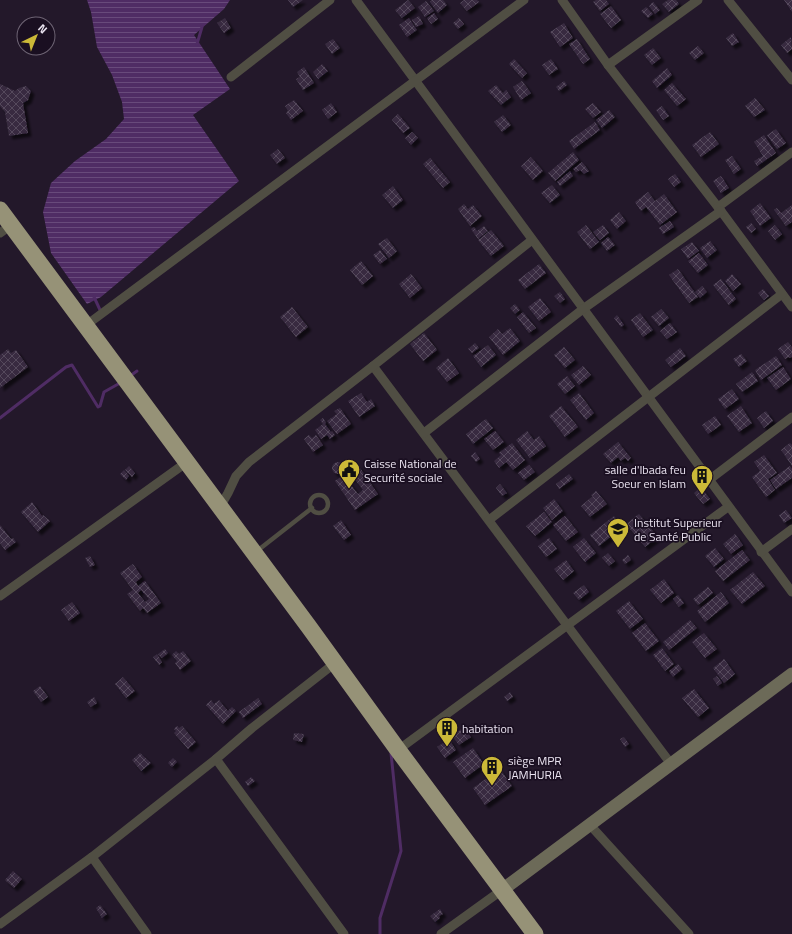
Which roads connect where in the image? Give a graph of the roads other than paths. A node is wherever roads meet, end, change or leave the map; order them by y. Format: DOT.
graph roads {
  1 [pos="330,0"];
  2 [pos="356,0"];
  3 [pos="524,0"];
  4 [pos="562,0"];
  5 [pos="698,0"];
  6 [pos="728,0"];
  7 [pos="608,65"];
  8 [pos="231,77"];
  9 [pos="792,80"];
  10 [pos="416,82"];
  11 [pos="792,152"];
  12 [pos="720,209"];
  13 [pos="3,220"];
  14 [pos="532,240"];
  15 [pos="792,290"];
  16 [pos="783,295"];
  17 [pos="792,307"];
  18 [pos="583,309"];
  19 [pos="86,326"];
  20 [pos="373,366"];
  21 [pos="648,397"];
  22 [pos="792,417"];
  23 [pos="424,433"];
  24 [pos="187,462"];
  25 [pos="709,480"];
  26 [pos="220,507"];
  27 [pos="728,507"];
  28 [pos="312,508"];
  29 [pos="489,520"];
  30 [pos="792,529"];
  31 [pos="761,552"];
  32 [pos="254,553"];
  33 [pos="792,592"];
  34 [pos="0,596"];
  35 [pos="567,625"];
  36 [pos="335,663"];
  37 [pos="792,674"];
  38 [pos="398,750"];
  39 [pos="216,759"];
  40 [pos="671,764"];
  41 [pos="590,825"];
  42 [pos="92,857"];
  43 [pos="502,890"];
  44 [pos="0,924"];
  45 [pos="147,934"];
  46 [pos="344,934"];
  47 [pos="442,934"];
  48 [pos="535,934"];
  49 [pos="689,934"];
  1 -- 8 [label="street"];
  2 -- 10 [label="street"];
  3 -- 10 [label="street"];
  4 -- 7 [label="street"];
  5 -- 7 [label="street"];
  6 -- 9 [label="street"];
  7 -- 12 [label="street"];
  10 -- 14 [label="street"];
  10 -- 19 [label="street"];
  11 -- 12 [label="street"];
  12 -- 16 [label="street"];
  12 -- 18 [label="street"];
  13 -- 19 [label="highway"];
  14 -- 18 [label="street"];
  14 -- 20 [label="street"];
  15 -- 16 [label="street"];
  16 -- 17 [label="street"];
  16 -- 21 [label="street"];
  18 -- 21 [label="street"];
  18 -- 23 [label="street"];
  19 -- 24 [label="highway"];
  20 -- 23 [label="street"];
  20 -- 26 [label="street"];
  21 -- 25 [label="street"];
  21 -- 29 [label="street"];
  22 -- 25 [label="street"];
  23 -- 29 [label="street"];
  24 -- 26 [label="highway"];
  24 -- 34 [label="street"];
  25 -- 27 [label="street"];
  26 -- 32 [label="highway"];
  27 -- 31 [label="street"];
  27 -- 35 [label="street"];
  28 -- 32 [label="lane"];
  29 -- 35 [label="street"];
  30 -- 31 [label="street"];
  31 -- 33 [label="street"];
  32 -- 36 [label="highway"];
  35 -- 38 [label="street"];
  35 -- 40 [label="street"];
  36 -- 38 [label="highway"];
  36 -- 39 [label="street"];
  37 -- 40 [label="main road"];
  38 -- 43 [label="highway"];
  39 -- 42 [label="street"];
  39 -- 46 [label="street"];
  40 -- 41 [label="main road"];
  41 -- 43 [label="main road"];
  41 -- 49 [label="street"];
  42 -- 44 [label="street"];
  42 -- 45 [label="street"];
  43 -- 47 [label="street"];
  43 -- 48 [label="highway"];
}
